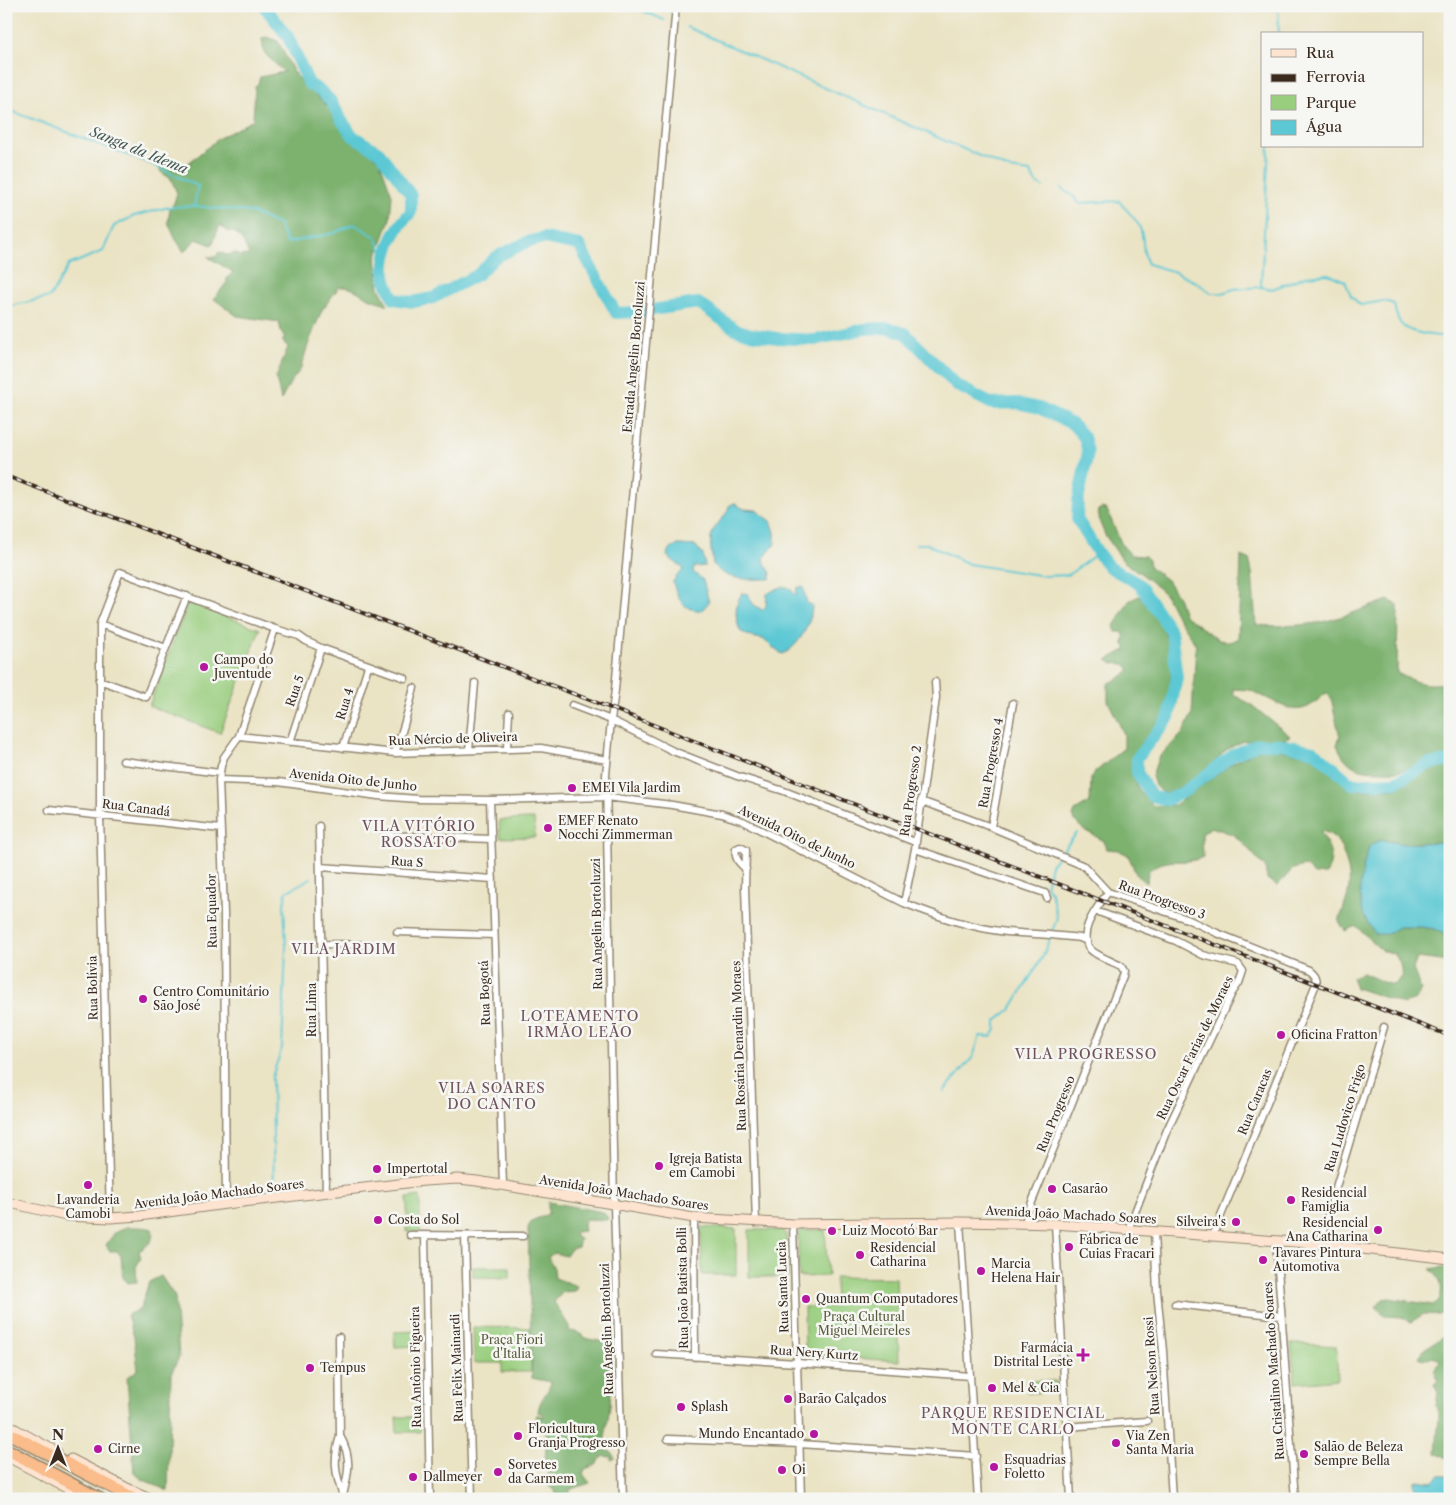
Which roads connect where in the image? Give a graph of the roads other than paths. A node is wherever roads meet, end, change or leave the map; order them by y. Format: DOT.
graph roads {
  1 [pos="676,6"];
  2 [pos="187,596"];
  3 [pos="100,624"];
  4 [pos="275,629"];
  5 [pos="166,648"];
  6 [pos="321,648"];
  7 [pos="368,666"];
  8 [pos="405,678"];
  9 [pos="99,680"];
  10 [pos="935,682"];
  11 [pos="475,683"];
  12 [pos="414,688"];
  13 [pos="1013,703"];
  14 [pos="572,706"];
  15 [pos="613,709"];
  16 [pos="509,713"];
  17 [pos="611,720"];
  18 [pos="239,736"];
  19 [pos="290,742"];
  20 [pos="343,748"];
  21 [pos="507,748"];
  22 [pos="469,750"];
  23 [pos="395,753"];
  24 [pos="607,760"];
  25 [pos="123,761"];
  26 [pos="220,777"];
  27 [pos="606,797"];
  28 [pos="490,800"];
  29 [pos="921,801"];
  30 [pos="49,810"];
  31 [pos="100,815"];
  32 [pos="319,826"];
  33 [pos="991,827"];
  34 [pos="220,829"];
  35 [pos="384,835"];
  36 [pos="492,839"];
  37 [pos="915,846"];
  38 [pos="320,867"];
  39 [pos="746,869"];
  40 [pos="493,879"];
  41 [pos="1108,892"];
  42 [pos="1047,898"];
  43 [pos="904,902"];
  44 [pos="1096,911"];
  45 [pos="397,932"];
  46 [pos="494,935"];
  47 [pos="1087,941"];
  48 [pos="323,944"];
  49 [pos="377,945"];
  50 [pos="1316,978"];
  51 [pos="1384,1027"];
  52 [pos="503,1185"];
  53 [pos="326,1194"];
  54 [pos="6,1202"];
  55 [pos="226,1204"];
  56 [pos="614,1205"];
  57 [pos="110,1218"];
  58 [pos="694,1218"];
  59 [pos="756,1222"];
  60 [pos="960,1222"];
  61 [pos="1025,1223"];
  62 [pos="792,1224"];
  63 [pos="1055,1224"];
  64 [pos="1128,1230"];
  65 [pos="1154,1232"];
  66 [pos="1213,1235"];
  67 [pos="410,1236"];
  68 [pos="425,1236"];
  69 [pos="465,1236"];
  70 [pos="523,1236"];
  71 [pos="1276,1241"];
  72 [pos="1319,1244"];
  73 [pos="1450,1259"];
  74 [pos="1175,1304"];
  75 [pos="1281,1316"];
  76 [pos="339,1336"];
  77 [pos="656,1354"];
  78 [pos="696,1357"];
  79 [pos="797,1363"];
  80 [pos="970,1376"];
  81 [pos="1147,1421"];
  82 [pos="6,1424"];
  83 [pos="1066,1427"];
  84 [pos="6,1432"];
  85 [pos="340,1436"];
  86 [pos="668,1439"];
  87 [pos="800,1444"];
  88 [pos="6,1450"];
  89 [pos="6,1456"];
  90 [pos="976,1456"];
  91 [pos="120,1489"];
  92 [pos="343,1497"];
  93 [pos="94,1498"];
  94 [pos="135,1499"];
  95 [pos="152,1499"];
  96 [pos="430,1499"];
  97 [pos="472,1499"];
  98 [pos="623,1499"];
  99 [pos="801,1499"];
  100 [pos="978,1499"];
  101 [pos="1071,1499"];
  102 [pos="1172,1499"];
  103 [pos="1295,1499"];
  1 -- 15 [label="street, Estrada Angelin Bortoluzzi"];
  2 -- 3 [label="street"];
  2 -- 4 [label="street"];
  2 -- 5 [label="street"];
  3 -- 5 [label="street"];
  3 -- 9 [label="street, Rua Bolívia"];
  4 -- 6 [label="street"];
  4 -- 18 [label="street, Rua Equador"];
  5 -- 9 [label="street"];
  6 -- 7 [label="street"];
  6 -- 19 [label="street, Rua 5"];
  7 -- 8 [label="street"];
  7 -- 20 [label="street, Rua 4"];
  9 -- 31 [label="street, Rua Bolívia"];
  10 -- 29 [label="street, Rua Progresso 2"];
  11 -- 22 [label="street"];
  12 -- 23 [label="street"];
  13 -- 33 [label="street, Rua Progresso 4"];
  14 -- 17 [label="street"];
  15 -- 17 [label="street, Rua Angelin Bortoluzzi"];
  16 -- 21 [label="street"];
  17 -- 24 [label="street, Rua Angelin Bortoluzzi"];
  17 -- 37 [label="street"];
  18 -- 19 [label="street, Rua Nércio de Oliveira"];
  18 -- 26 [label="street, Rua Equador"];
  19 -- 20 [label="street, Rua Nércio de Oliveira"];
  20 -- 23 [label="street, Rua Nércio de Oliveira"];
  21 -- 22 [label="street, Rua Nércio de Oliveira"];
  21 -- 24 [label="street, Rua Nércio de Oliveira"];
  22 -- 23 [label="street, Rua Nércio de Oliveira"];
  24 -- 27 [label="street, Rua Angelin Bortoluzzi"];
  25 -- 26 [label="street, Avenida Oito de Junho"];
  26 -- 28 [label="street, Avenida Oito de Junho"];
  26 -- 34 [label="street, Rua Equador"];
  27 -- 28 [label="street, Avenida Oito de Junho"];
  27 -- 43 [label="street, Avenida Oito de Junho"];
  27 -- 56 [label="street, Rua Angelin Bortoluzzi"];
  28 -- 36 [label="street, Rua Bogotá"];
  29 -- 33 [label="street, Rua Progresso 3"];
  29 -- 37 [label="street, Rua Progresso 2"];
  30 -- 31 [label="street, Rua Canadá"];
  31 -- 34 [label="street, Rua Canadá"];
  31 -- 57 [label="street, Rua Bolívia"];
  32 -- 38 [label="street, Rua Lima"];
  33 -- 41 [label="street, Rua Progresso 3"];
  34 -- 55 [label="street, Rua Equador"];
  35 -- 36 [label="street"];
  36 -- 40 [label="street, Rua Bogotá"];
  37 -- 42 [label="street"];
  37 -- 43 [label="street, Rua Progresso 2"];
  38 -- 40 [label="street, Rua S"];
  38 -- 48 [label="street, Rua Lima"];
  39 -- 59 [label="street, Rua Rosária Denardin Moraes"];
  40 -- 46 [label="street, Rua Bogotá"];
  41 -- 44 [label="street"];
  41 -- 50 [label="street, Rua Progresso 3"];
  43 -- 47 [label="street, Avenida Oito de Junho"];
  44 -- 47 [label="street"];
  44 -- 64 [label="street, Rua Oscar Farias de Moraes"];
  45 -- 46 [label="street"];
  46 -- 52 [label="street, Rua Bogotá"];
  47 -- 61 [label="street, Rua Progresso"];
  48 -- 49 [label="street"];
  48 -- 53 [label="street, Rua Lima"];
  50 -- 66 [label="street, Rua Caracas"];
  51 -- 72 [label="street, Rua Ludovico Frigo"];
  52 -- 53 [label="main road, Avenida João Machado Soares"];
  52 -- 56 [label="main road, Avenida João Machado Soares"];
  53 -- 55 [label="main road, Avenida João Machado Soares"];
  54 -- 57 [label="main road, Avenida João Machado Soares"];
  55 -- 57 [label="main road, Avenida João Machado Soares"];
  56 -- 58 [label="main road, Avenida João Machado Soares"];
  56 -- 98 [label="street, Rua Angelin Bortoluzzi"];
  58 -- 59 [label="main road, Avenida João Machado Soares"];
  58 -- 78 [label="street, Rua João Batista Bolli"];
  59 -- 62 [label="main road, Avenida João Machado Soares"];
  60 -- 61 [label="main road, Avenida João Machado Soares"];
  60 -- 62 [label="main road, Avenida João Machado Soares"];
  60 -- 80 [label="street"];
  61 -- 63 [label="main road, Avenida João Machado Soares"];
  62 -- 79 [label="street, Rua Santa Lucia"];
  63 -- 64 [label="main road, Avenida João Machado Soares"];
  63 -- 83 [label="street"];
  64 -- 65 [label="main road, Avenida João Machado Soares"];
  65 -- 66 [label="main road, Avenida João Machado Soares"];
  65 -- 102 [label="street, Rua Nelson Rossi"];
  66 -- 71 [label="main road, Avenida João Machado Soares"];
  67 -- 68 [label="street"];
  68 -- 69 [label="street"];
  68 -- 96 [label="street, Rua Antônio Figueira"];
  69 -- 70 [label="street"];
  69 -- 97 [label="street, Rua Felix Mainardi"];
  71 -- 72 [label="main road, Avenida João Machado Soares"];
  71 -- 75 [label="street, Rua Cristalino Machado Soares"];
  72 -- 73 [label="main road, Avenida João Machado Soares"];
  74 -- 75 [label="street"];
  75 -- 103 [label="street, Rua Cristalino Machado Soares"];
  76 -- 85 [label="street"];
  77 -- 78 [label="street, Rua Nery Kurtz"];
  78 -- 79 [label="street, Rua Nery Kurtz"];
  79 -- 80 [label="street, Rua Nery Kurtz"];
  79 -- 87 [label="street, Rua Santa Lucia"];
  80 -- 90 [label="street"];
  81 -- 83 [label="street"];
  82 -- 91 [label="main road"];
  83 -- 101 [label="street"];
  84 -- 91 [label="highway"];
  85 -- 92 [label="street"];
  85 -- 92 [label="street"];
  86 -- 87 [label="street"];
  87 -- 90 [label="street"];
  87 -- 99 [label="street, Rua Santa Lucia"];
  88 -- 93 [label="highway"];
  89 -- 93 [label="main road"];
  90 -- 100 [label="street"];
  91 -- 93 [label="highway"];
  91 -- 94 [label="highway"];
  91 -- 95 [label="main road"];
}
